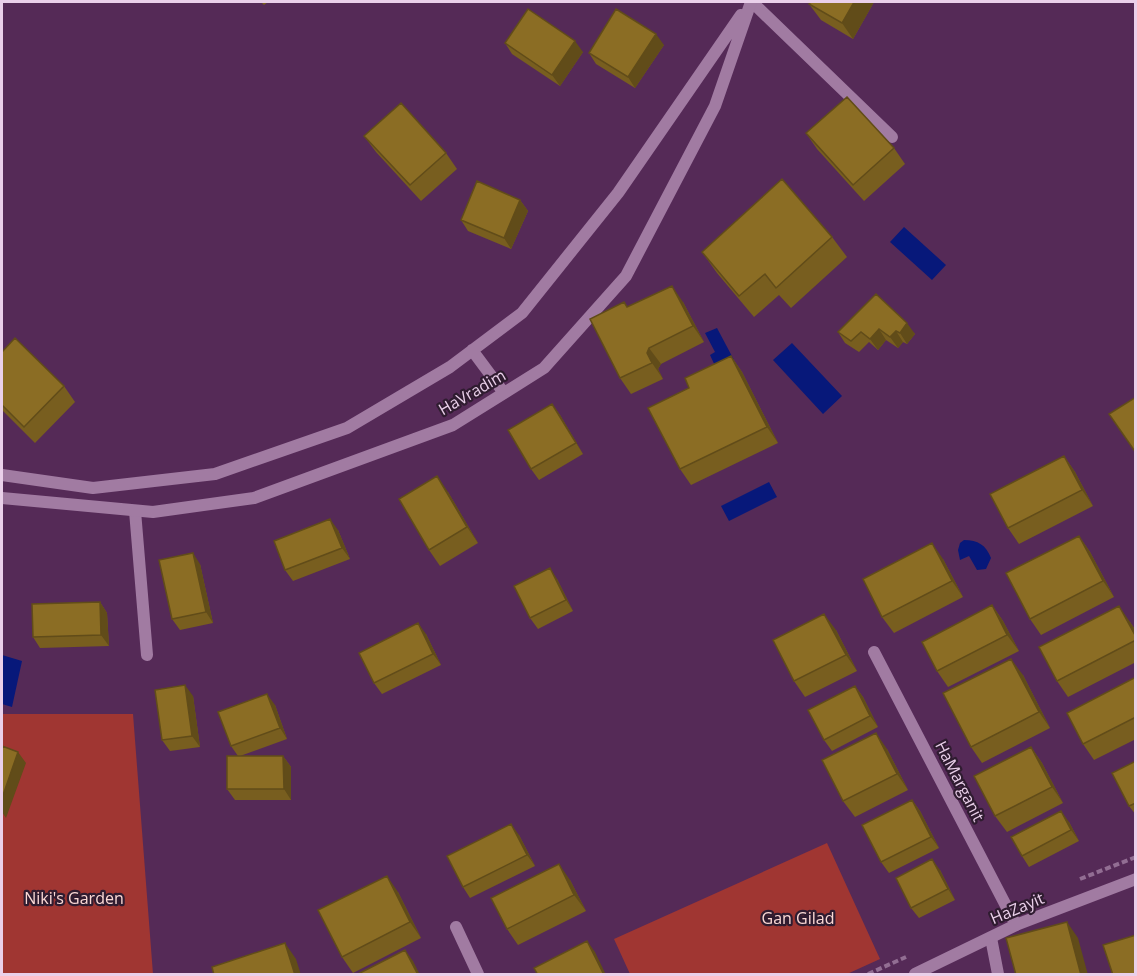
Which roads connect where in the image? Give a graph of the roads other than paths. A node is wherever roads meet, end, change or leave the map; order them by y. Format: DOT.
graph roads {
  1 [pos="751,2"];
  2 [pos="892,137"];
  3 [pos="472,351"];
  4 [pos="504,393"];
  5 [pos="2,476"];
  6 [pos="2,498"];
  7 [pos="135,511"];
  8 [pos="874,652"];
  9 [pos="147,655"];
  10 [pos="1136,879"];
  11 [pos="1016,925"];
  12 [pos="456,927"];
  13 [pos="991,938"];
  14 [pos="478,975"];
  15 [pos="915,975"];
  16 [pos="998,975"];
  1 -- 2 [label="street"];
  1 -- 3 [label="street, HaVradim"];
  1 -- 4 [label="street, HaVradim"];
  3 -- 4 [label="street"];
  3 -- 5 [label="street, HaVradim"];
  4 -- 7 [label="street, HaVradim"];
  6 -- 7 [label="street, HaVradim"];
  7 -- 9 [label="street"];
  8 -- 11 [label="street, HaMarganit"];
  10 -- 11 [label="street, HaZayit"];
  11 -- 13 [label="street, HaZayit"];
  12 -- 14 [label="street"];
  13 -- 15 [label="street, HaZayit"];
  13 -- 16 [label="street"];
}
